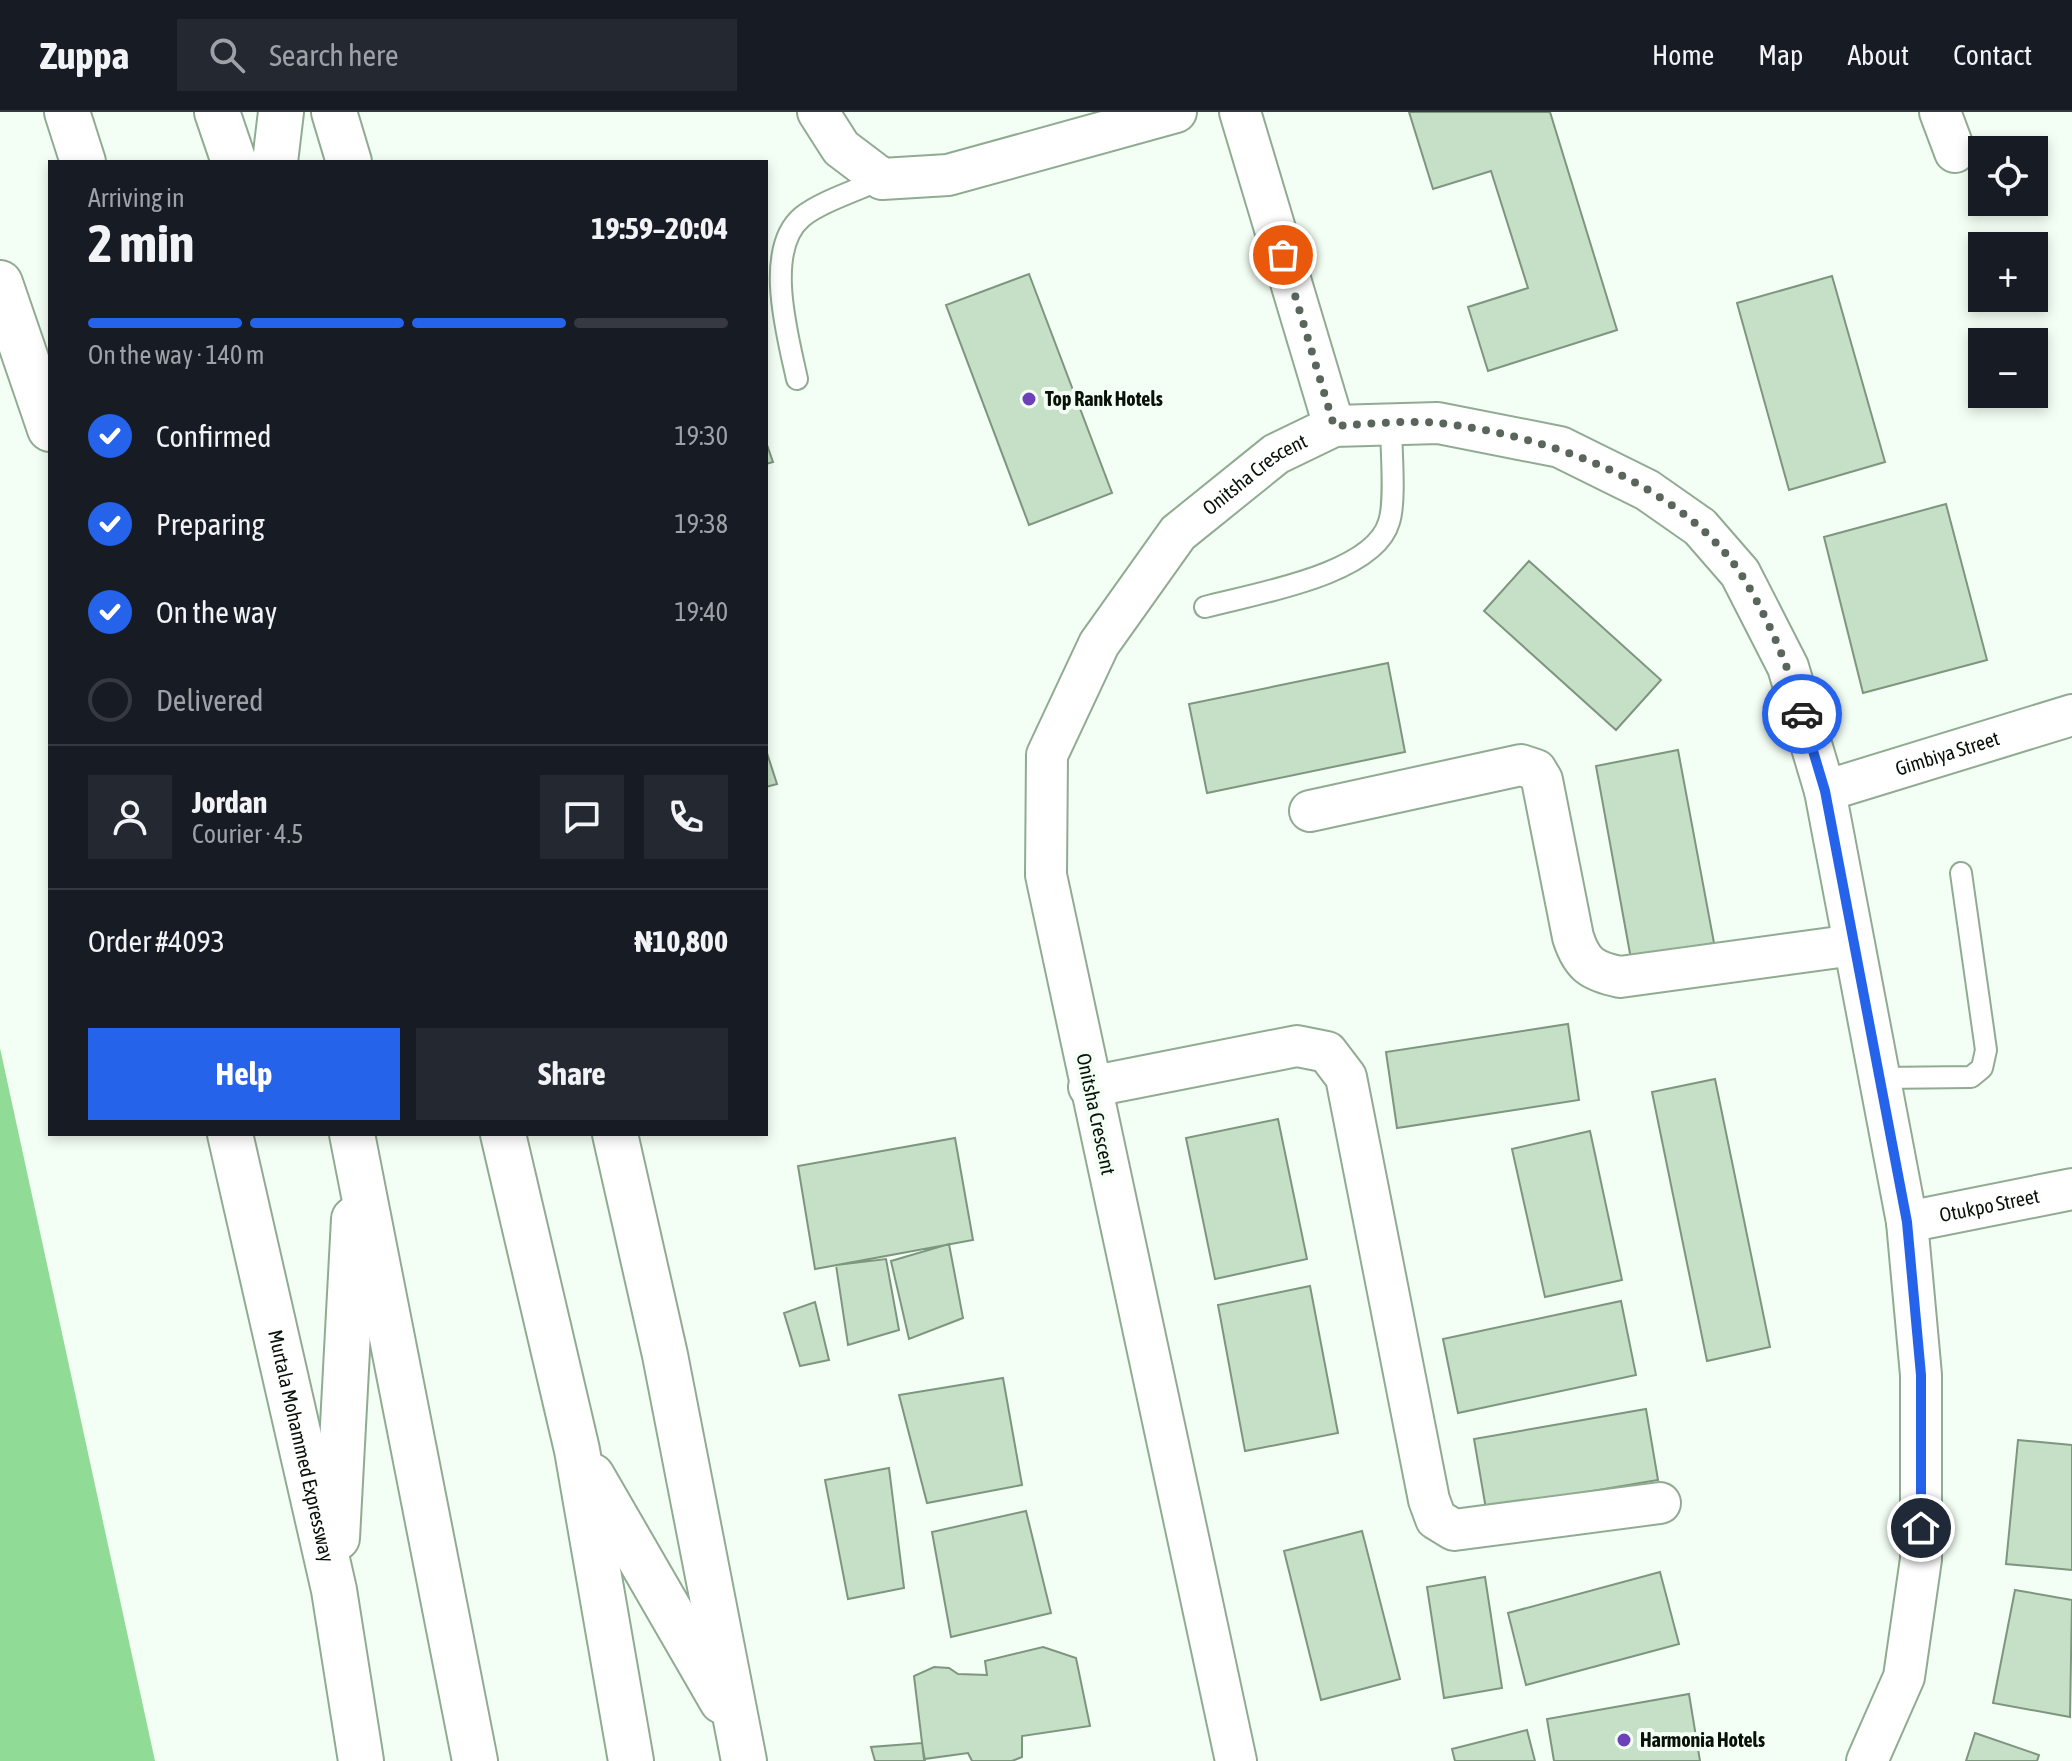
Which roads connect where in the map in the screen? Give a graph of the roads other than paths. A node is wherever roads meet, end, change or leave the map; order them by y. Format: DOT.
graph roads {
  1 [pos="67,112"];
  2 [pos="217,112"];
  3 [pos="281,112"];
  4 [pos="334,112"];
  5 [pos="818,112"];
  6 [pos="1176,112"];
  7 [pos="1240,112"];
  8 [pos="1940,112"];
  9 [pos="1955,152"];
  10 [pos="82,160"];
  11 [pos="233,160"];
  12 [pos="275,160"];
  13 [pos="348,160"];
  14 [pos="882,179"];
  15 [pos="0,283"];
  16 [pos="797,379"];
  17 [pos="48,423"];
  18 [pos="1391,424"];
  19 [pos="1334,426"];
  20 [pos="1205,607"];
  21 [pos="2072,715"];
  22 [pos="1825,791"];
  23 [pos="1310,811"];
  24 [pos="1961,873"];
  25 [pos="1854,945"];
  26 [pos="1880,1078"];
  27 [pos="1089,1087"];
  28 [pos="230,1136"];
  29 [pos="503,1136"];
  30 [pos="615,1136"];
  31 [pos="355,1144"];
  32 [pos="2072,1189"];
  33 [pos="1907,1222"];
  34 [pos="577,1450"];
  35 [pos="1660,1503"];
  36 [pos="334,1590"];
  37 [pos="741,1746"];
  38 [pos="361,1761"];
  39 [pos="475,1761"];
  40 [pos="631,1761"];
  41 [pos="1236,1761"];
  42 [pos="1867,1761"];
  1 -- 10 [label="highway"];
  2 -- 11 [label="highway"];
  3 -- 12 [label="highway"];
  4 -- 13 [label="highway"];
  5 -- 14 [label="street"];
  6 -- 14 [label="street"];
  7 -- 19 [label="street"];
  8 -- 9 [label="street"];
  14 -- 16 [label="lane"];
  15 -- 17 [label="highway"];
  18 -- 19 [label="street, Onitsha Crescent"];
  18 -- 20 [label="lane"];
  18 -- 22 [label="street, Onitsha Crescent"];
  19 -- 27 [label="street, Onitsha Crescent"];
  21 -- 22 [label="street, Gimbiya Street"];
  22 -- 25 [label="street, Onitsha Crescent"];
  23 -- 25 [label="street"];
  24 -- 26 [label="lane"];
  25 -- 26 [label="street, Onitsha Crescent"];
  26 -- 33 [label="street, Onitsha Crescent"];
  27 -- 35 [label="street"];
  27 -- 41 [label="street, Onitsha Crescent"];
  28 -- 36 [label="highway, Murtala Mohammed Expressway"];
  29 -- 34 [label="highway"];
  30 -- 37 [label="highway"];
  31 -- 36 [label="highway"];
  31 -- 39 [label="highway"];
  32 -- 33 [label="street, Otukpo Street"];
  33 -- 42 [label="street, Onitsha Crescent"];
  34 -- 37 [label="highway"];
  34 -- 40 [label="highway"];
  36 -- 38 [label="highway, Murtala Mohammed Expressway"];
}
